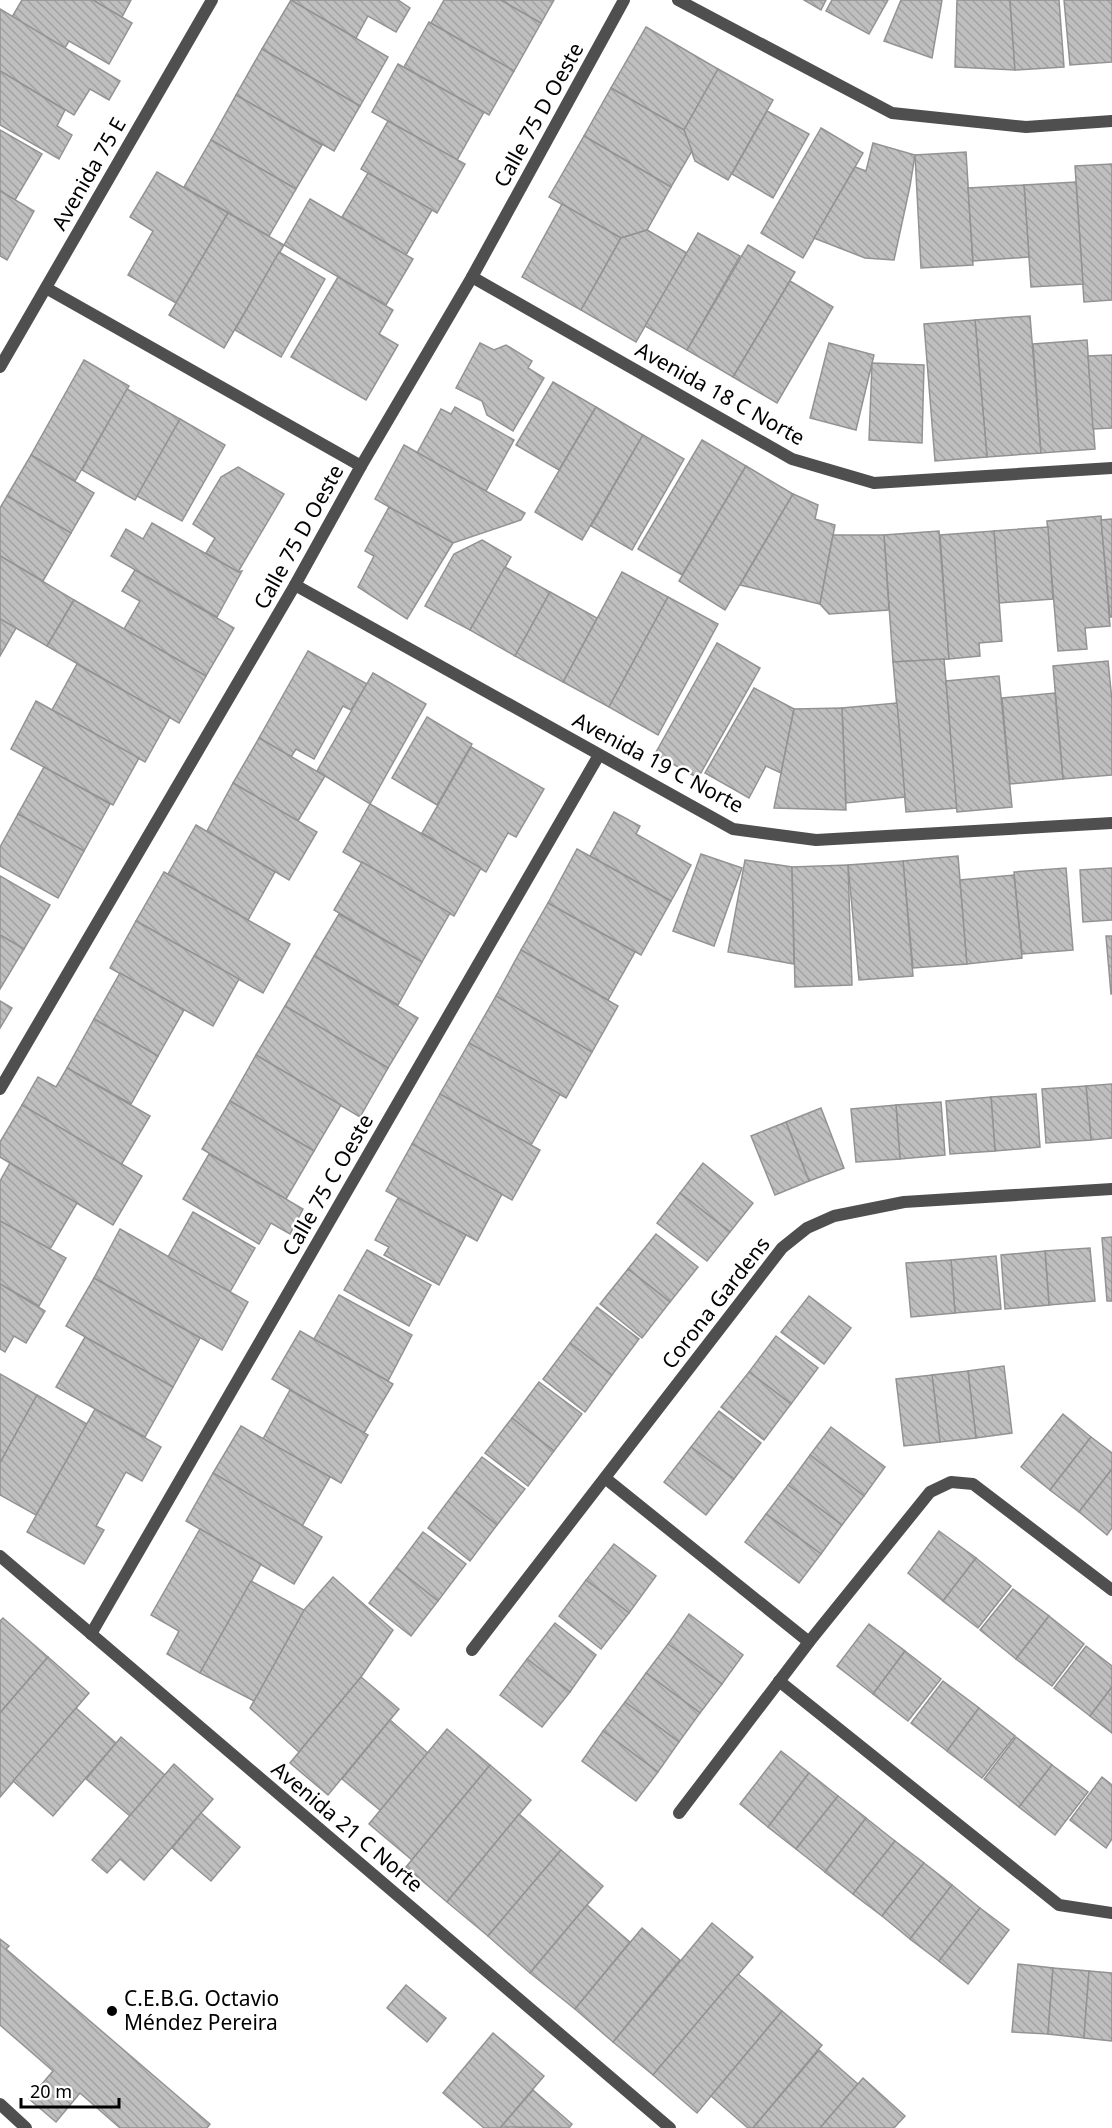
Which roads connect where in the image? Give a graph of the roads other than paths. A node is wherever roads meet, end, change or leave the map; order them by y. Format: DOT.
graph roads {
  1 [pos="212,0"];
  2 [pos="624,0"];
  3 [pos="678,0"];
  4 [pos="1112,121"];
  5 [pos="472,277"];
  6 [pos="46,288"];
  7 [pos="0,367"];
  8 [pos="361,466"];
  9 [pos="1112,468"];
  10 [pos="295,585"];
  11 [pos="599,755"];
  12 [pos="1112,823"];
  13 [pos="0,1089"];
  14 [pos="1112,1189"];
  15 [pos="605,1478"];
  16 [pos="0,1556"];
  17 [pos="1112,1590"];
  18 [pos="91,1634"];
  19 [pos="809,1642"];
  20 [pos="472,1650"];
  21 [pos="779,1682"];
  22 [pos="679,1813"];
  23 [pos="1112,1913"];
  24 [pos="0,2104"];
  25 [pos="26,2128"];
  26 [pos="670,2128"];
  1 -- 6 [label="street, Avenida 75 E"];
  2 -- 5 [label="street, Calle 75 D Oeste"];
  3 -- 4 [label="street"];
  5 -- 8 [label="street, Calle 75 D Oeste"];
  5 -- 9 [label="street, Avenida 18 C Norte"];
  6 -- 7 [label="street, Avenida 75 E"];
  6 -- 8 [label="street"];
  8 -- 10 [label="street, Calle 75 D Oeste"];
  10 -- 11 [label="street, Avenida 19 C Norte"];
  10 -- 13 [label="street, Calle 75 D Oeste"];
  11 -- 12 [label="street, Avenida 19 C Norte"];
  11 -- 18 [label="street, Calle 75 C Oeste"];
  14 -- 15 [label="street, Corona Gardens"];
  15 -- 19 [label="street"];
  15 -- 20 [label="street, Corona Gardens"];
  16 -- 18 [label="street, Avenida 21 C Norte"];
  17 -- 19 [label="street"];
  18 -- 26 [label="street, Avenida 21 C Norte"];
  19 -- 21 [label="street"];
  21 -- 22 [label="street"];
  21 -- 23 [label="street"];
  24 -- 25 [label="street"];
}
